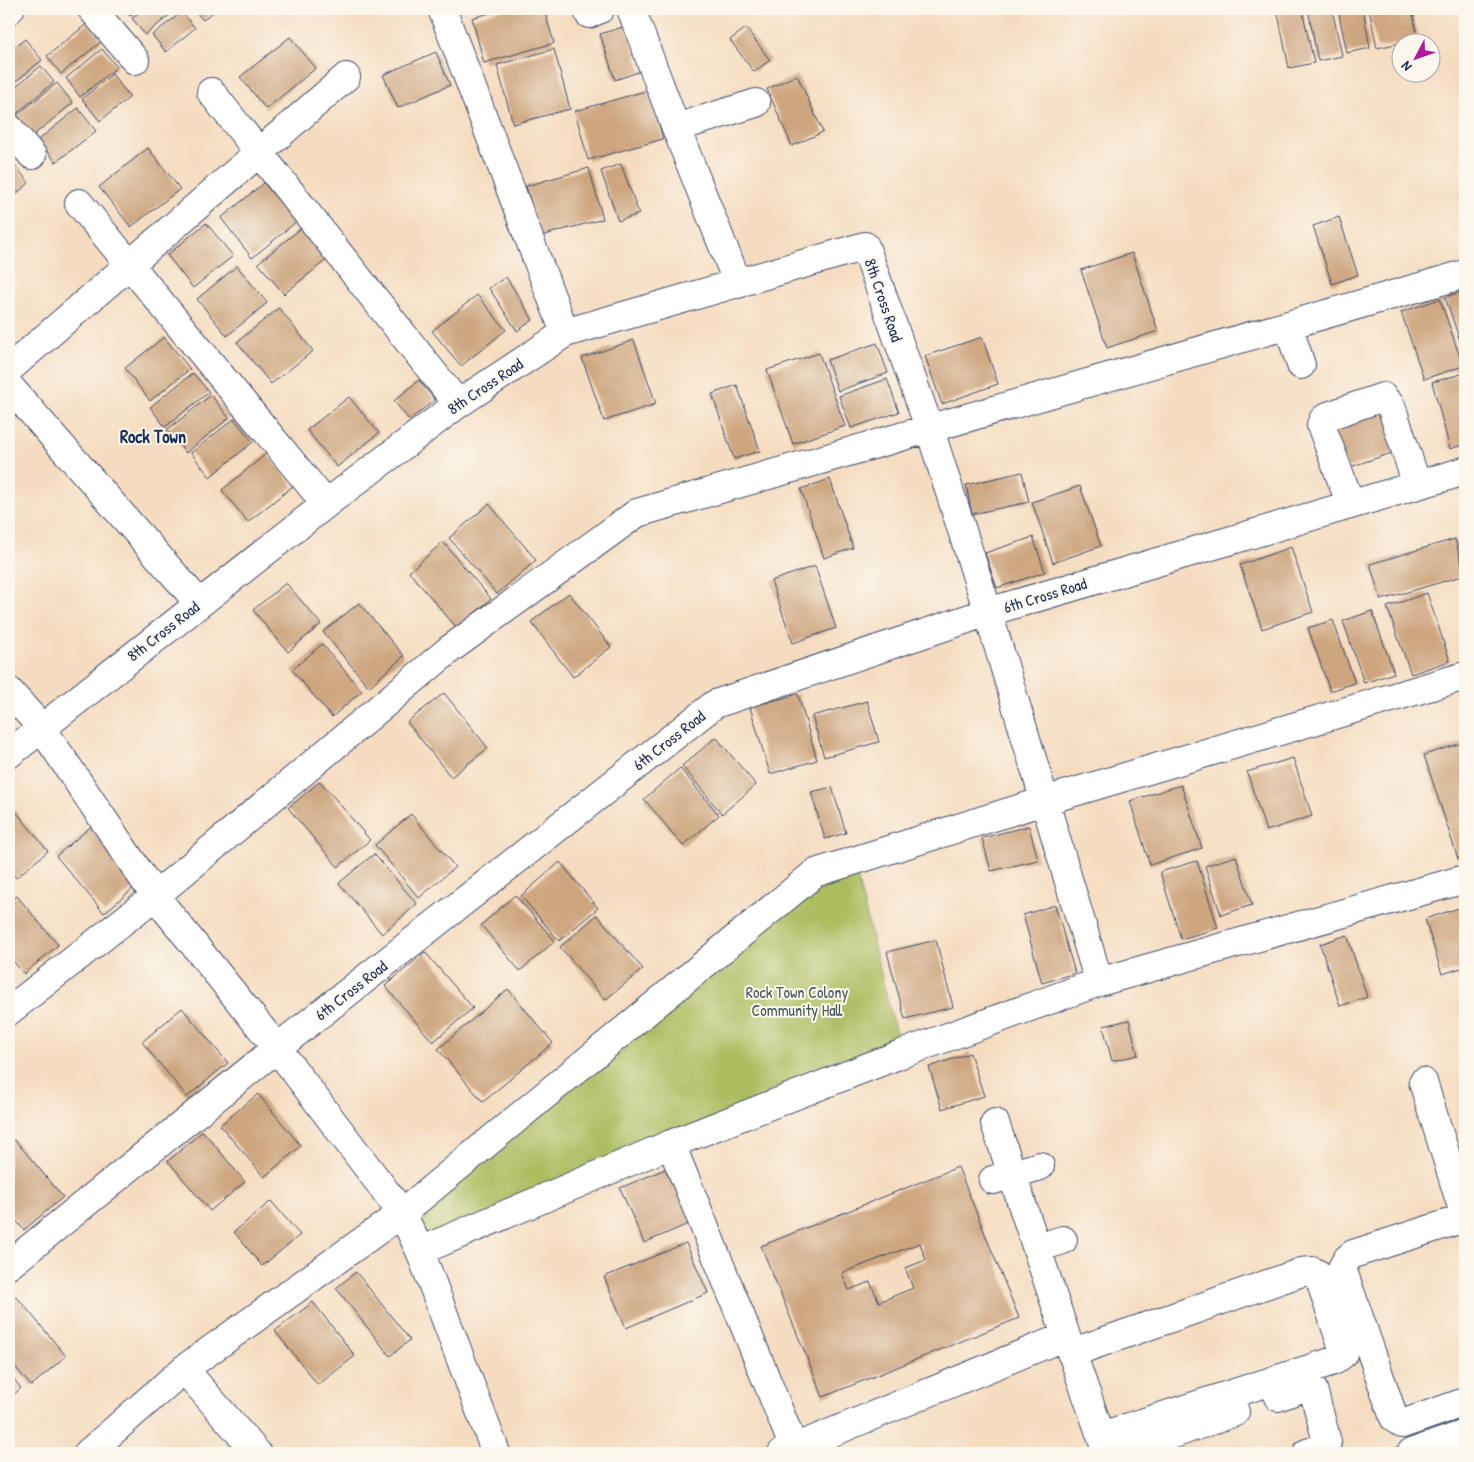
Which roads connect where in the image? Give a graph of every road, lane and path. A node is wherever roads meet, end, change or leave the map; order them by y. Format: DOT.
graph roads {
  1 [pos="92,9"];
  2 [pos="442,9"];
  3 [pos="631,9"];
  4 [pos="135,60"];
  5 [pos="346,76"];
  6 [pos="211,92"];
  7 [pos="756,103"];
  8 [pos="9,128"];
  9 [pos="676,128"];
  10 [pos="259,153"];
  11 [pos="32,155"];
  12 [pos="79,203"];
  13 [pos="128,264"];
  14 [pos="1465,274"];
  15 [pos="738,284"];
  16 [pos="1288,326"];
  17 [pos="565,333"];
  18 [pos="1301,365"];
  19 [pos="9,369"];
  20 [pos="9,386"];
  21 [pos="458,404"];
  22 [pos="930,430"];
  23 [pos="1465,471"];
  24 [pos="1417,485"];
  25 [pos="326,504"];
  26 [pos="1350,505"];
  27 [pos="199,603"];
  28 [pos="988,612"];
  29 [pos="1465,676"];
  30 [pos="9,691"];
  31 [pos="41,727"];
  32 [pos="9,754"];
  33 [pos="1044,801"];
  34 [pos="1465,879"];
  35 [pos="155,896"];
  36 [pos="1099,982"];
  37 [pos="9,1011"];
  38 [pos="277,1048"];
  39 [pos="1423,1082"];
  40 [pos="995,1123"];
  41 [pos="671,1144"];
  42 [pos="1040,1166"];
  43 [pos="1003,1177"];
  44 [pos="402,1213"];
  45 [pos="1465,1218"];
  46 [pos="1062,1240"];
  47 [pos="1037,1248"];
  48 [pos="420,1251"];
  49 [pos="9,1265"];
  50 [pos="1069,1345"];
  51 [pos="184,1369"];
  52 [pos="1465,1402"];
  53 [pos="1465,1434"];
  54 [pos="1110,1448"];
  55 [pos="791,1452"];
  56 [pos="88,1453"];
  57 [pos="256,1453"];
  58 [pos="496,1453"];
  59 [pos="1307,1453"];
  60 [pos="1411,1453"];
  1 -- 4 [label="street"];
  2 -- 17 [label="street"];
  3 -- 9 [label="street"];
  5 -- 10 [label="street"];
  6 -- 10 [label="street"];
  7 -- 9 [label="street"];
  8 -- 11 [label="street"];
  9 -- 15 [label="street"];
  10 -- 13 [label="street"];
  10 -- 21 [label="street"];
  12 -- 13 [label="street"];
  13 -- 19 [label="street"];
  13 -- 25 [label="street"];
  14 -- 16 [label="street"];
  15 -- 17 [label="street, 8th Cross Road"];
  15 -- 22 [label="street, 8th Cross Road"];
  16 -- 18 [label="street"];
  16 -- 22 [label="street"];
  17 -- 21 [label="street, 8th Cross Road"];
  20 -- 27 [label="street"];
  21 -- 25 [label="street, 8th Cross Road"];
  22 -- 28 [label="street"];
  22 -- 35 [label="street"];
  23 -- 24 [label="street, 6th Cross Road"];
  24 -- 26 [label="street, 6th Cross Road"];
  24 -- 26 [label="street"];
  25 -- 27 [label="street, 8th Cross Road"];
  26 -- 28 [label="street, 6th Cross Road"];
  27 -- 31 [label="street, 8th Cross Road"];
  28 -- 33 [label="street"];
  28 -- 38 [label="street, 6th Cross Road"];
  29 -- 33 [label="street"];
  30 -- 31 [label="street"];
  31 -- 32 [label="street, 8th Cross Road"];
  31 -- 35 [label="street"];
  33 -- 36 [label="street"];
  33 -- 44 [label="street"];
  34 -- 36 [label="street"];
  35 -- 37 [label="street"];
  35 -- 38 [label="street"];
  36 -- 41 [label="street"];
  38 -- 44 [label="street"];
  38 -- 49 [label="street, 6th Cross Road"];
  39 -- 45 [label="street"];
  40 -- 43 [label="street"];
  41 -- 48 [label="street"];
  41 -- 55 [label="street"];
  42 -- 43 [label="street"];
  43 -- 47 [label="street"];
  44 -- 48 [label="street"];
  44 -- 51 [label="street"];
  45 -- 52 [label="street"];
  46 -- 47 [label="street"];
  47 -- 50 [label="street"];
  48 -- 58 [label="street"];
  50 -- 54 [label="street"];
  50 -- 54 [label="street"];
  50 -- 55 [label="street"];
  51 -- 56 [label="street"];
  51 -- 57 [label="street"];
  53 -- 60 [label="street"];
  54 -- 59 [label="street"];
}
